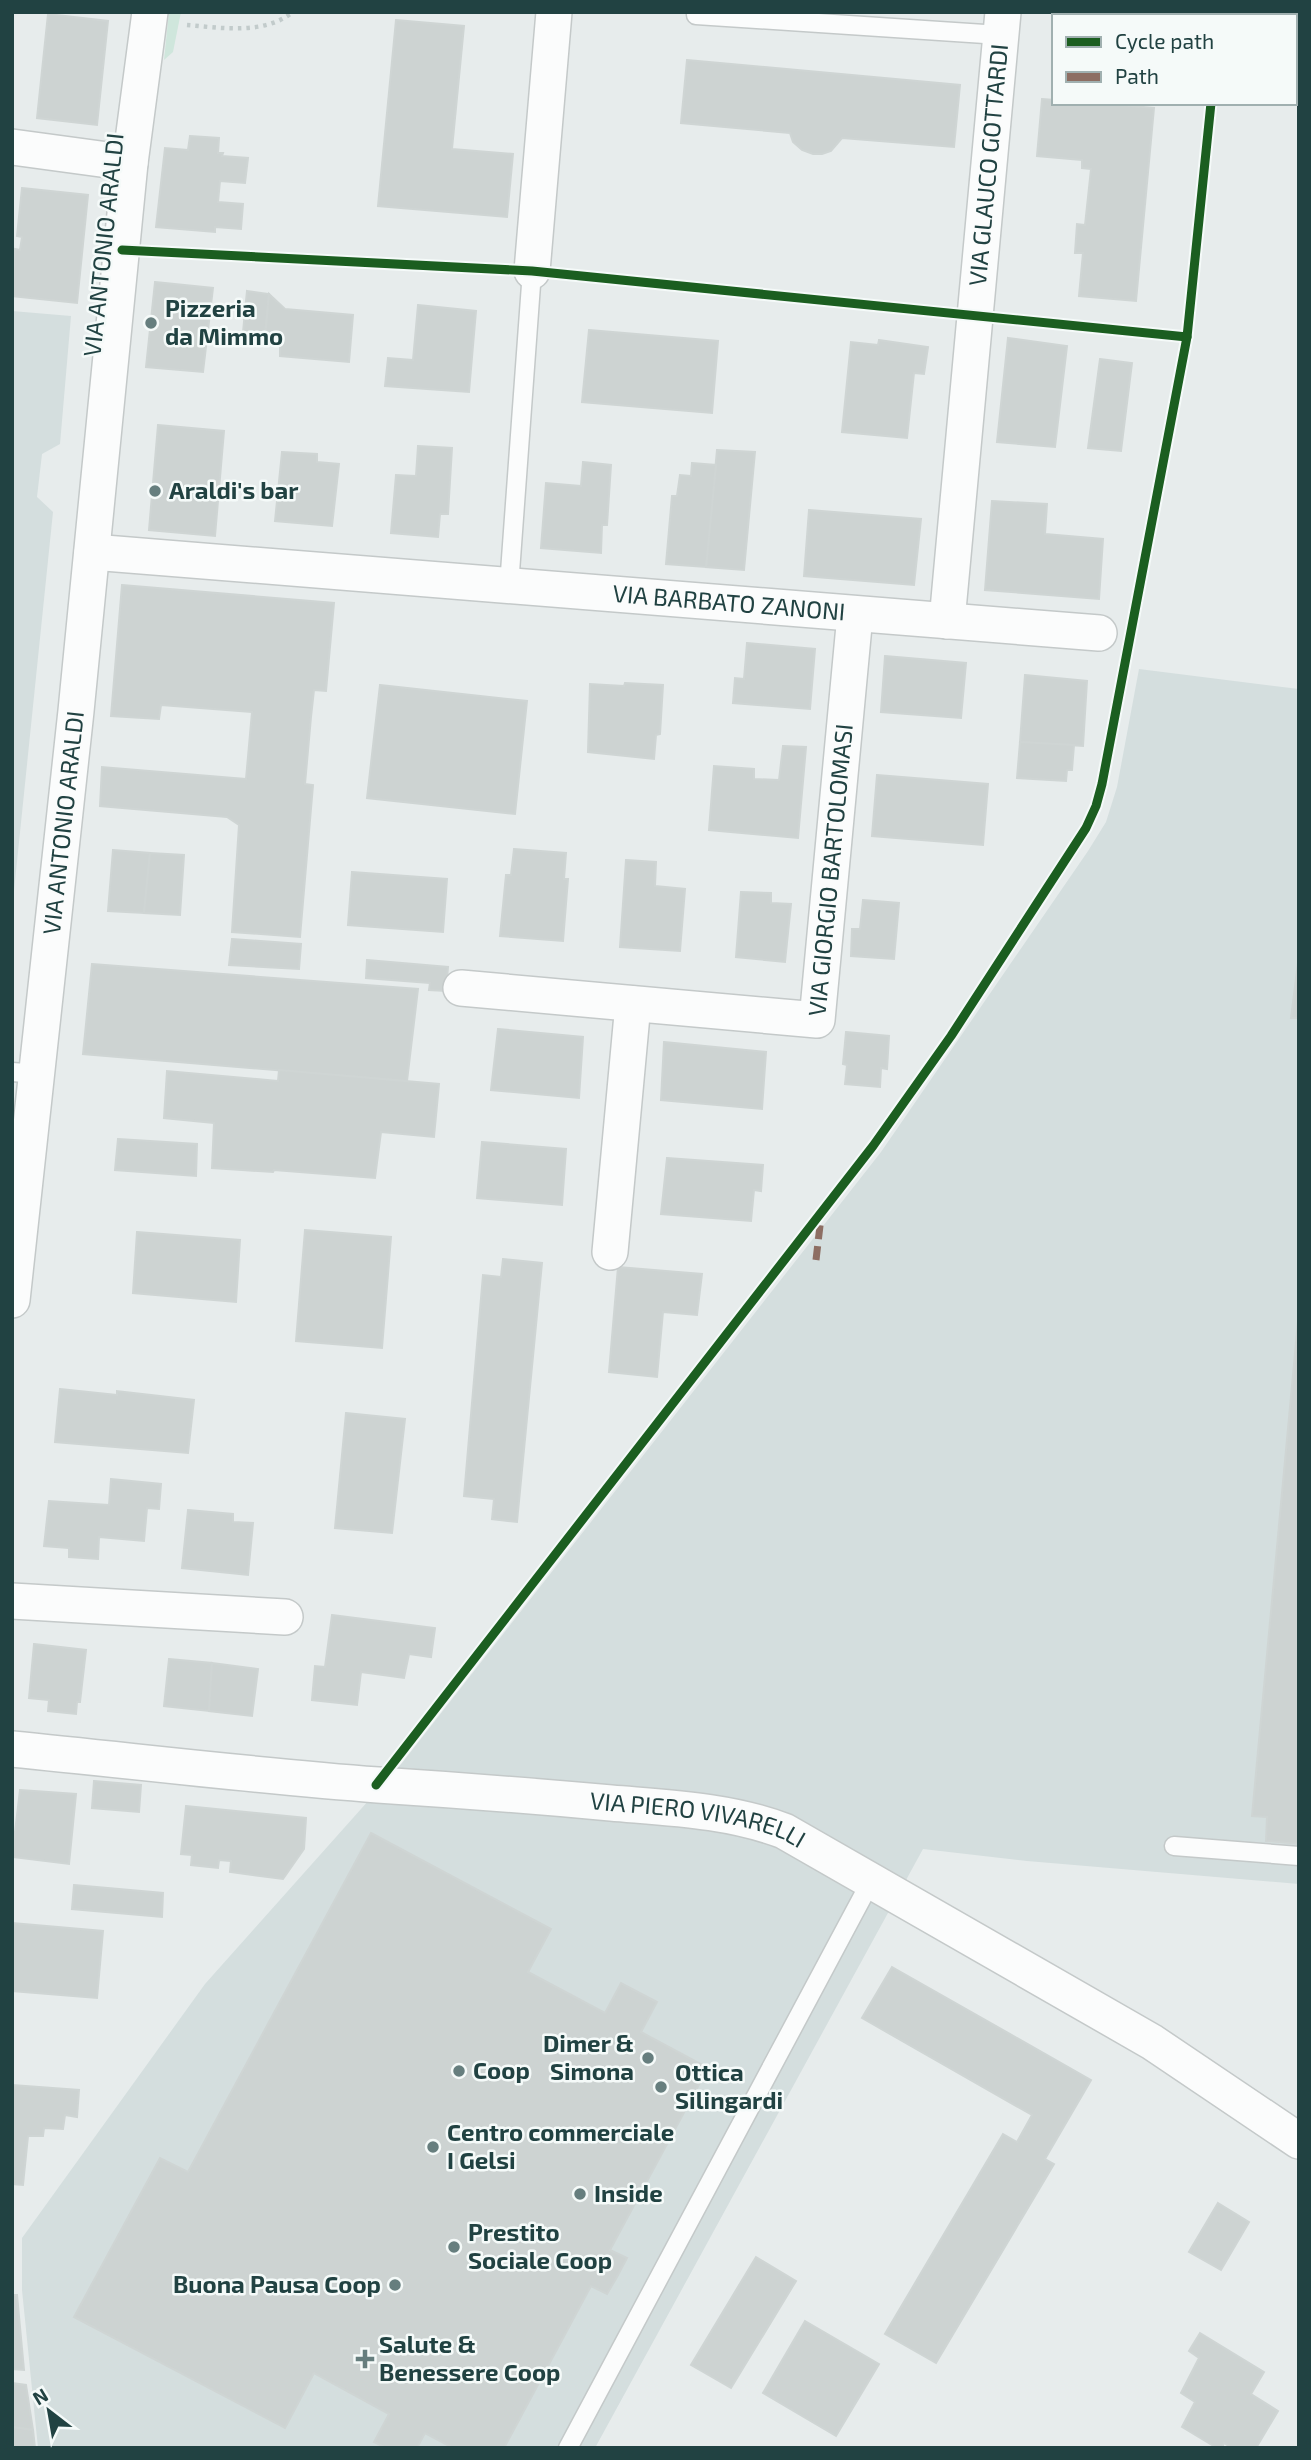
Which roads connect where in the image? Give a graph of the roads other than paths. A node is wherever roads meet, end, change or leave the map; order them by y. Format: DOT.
graph roads {
  1 [pos="150,12"];
  2 [pos="554,12"];
  3 [pos="696,16"];
  4 [pos="1002,24"];
  5 [pos="12,147"];
  6 [pos="130,163"];
  7 [pos="532,271"];
  8 [pos="92,552"];
  9 [pos="509,586"];
  10 [pos="855,615"];
  11 [pos="947,621"];
  12 [pos="1113,643"];
  13 [pos="461,988"];
  14 [pos="633,1004"];
  15 [pos="25,1073"];
  16 [pos="610,1252"];
  17 [pos="12,1300"];
  18 [pos="12,1601"];
  19 [pos="285,1617"];
  20 [pos="12,1749"];
  21 [pos="1174,1846"];
  22 [pos="1299,1856"];
  23 [pos="871,1881"];
  24 [pos="1299,2141"];
  25 [pos="568,2448"];
  1 -- 6 [label="street, VIA ANTONIO ARALDI"];
  2 -- 7 [label="street"];
  3 -- 4 [label="lane"];
  4 -- 11 [label="street, VIA GLAUCO GOTTARDI"];
  5 -- 6 [label="street"];
  6 -- 8 [label="street, VIA ANTONIO ARALDI"];
  7 -- 9 [label="lane"];
  8 -- 9 [label="street, VIA BARBATO ZANONI"];
  8 -- 15 [label="street, VIA ANTONIO ARALDI"];
  9 -- 10 [label="street, VIA BARBATO ZANONI"];
  10 -- 11 [label="street, VIA BARBATO ZANONI"];
  10 -- 14 [label="street, VIA GIORGIO BARTOLOMASI"];
  11 -- 12 [label="street, VIA BARBATO ZANONI"];
  13 -- 14 [label="street, VIA GIORGIO BARTOLOMASI"];
  14 -- 16 [label="street"];
  15 -- 17 [label="street, VIA ANTONIO ARALDI"];
  18 -- 19 [label="street"];
  20 -- 23 [label="street, VIA PIERO VIVARELLI"];
  21 -- 22 [label="lane"];
  23 -- 24 [label="street, VIA PIERO VIVARELLI"];
  23 -- 25 [label="lane"];
}
